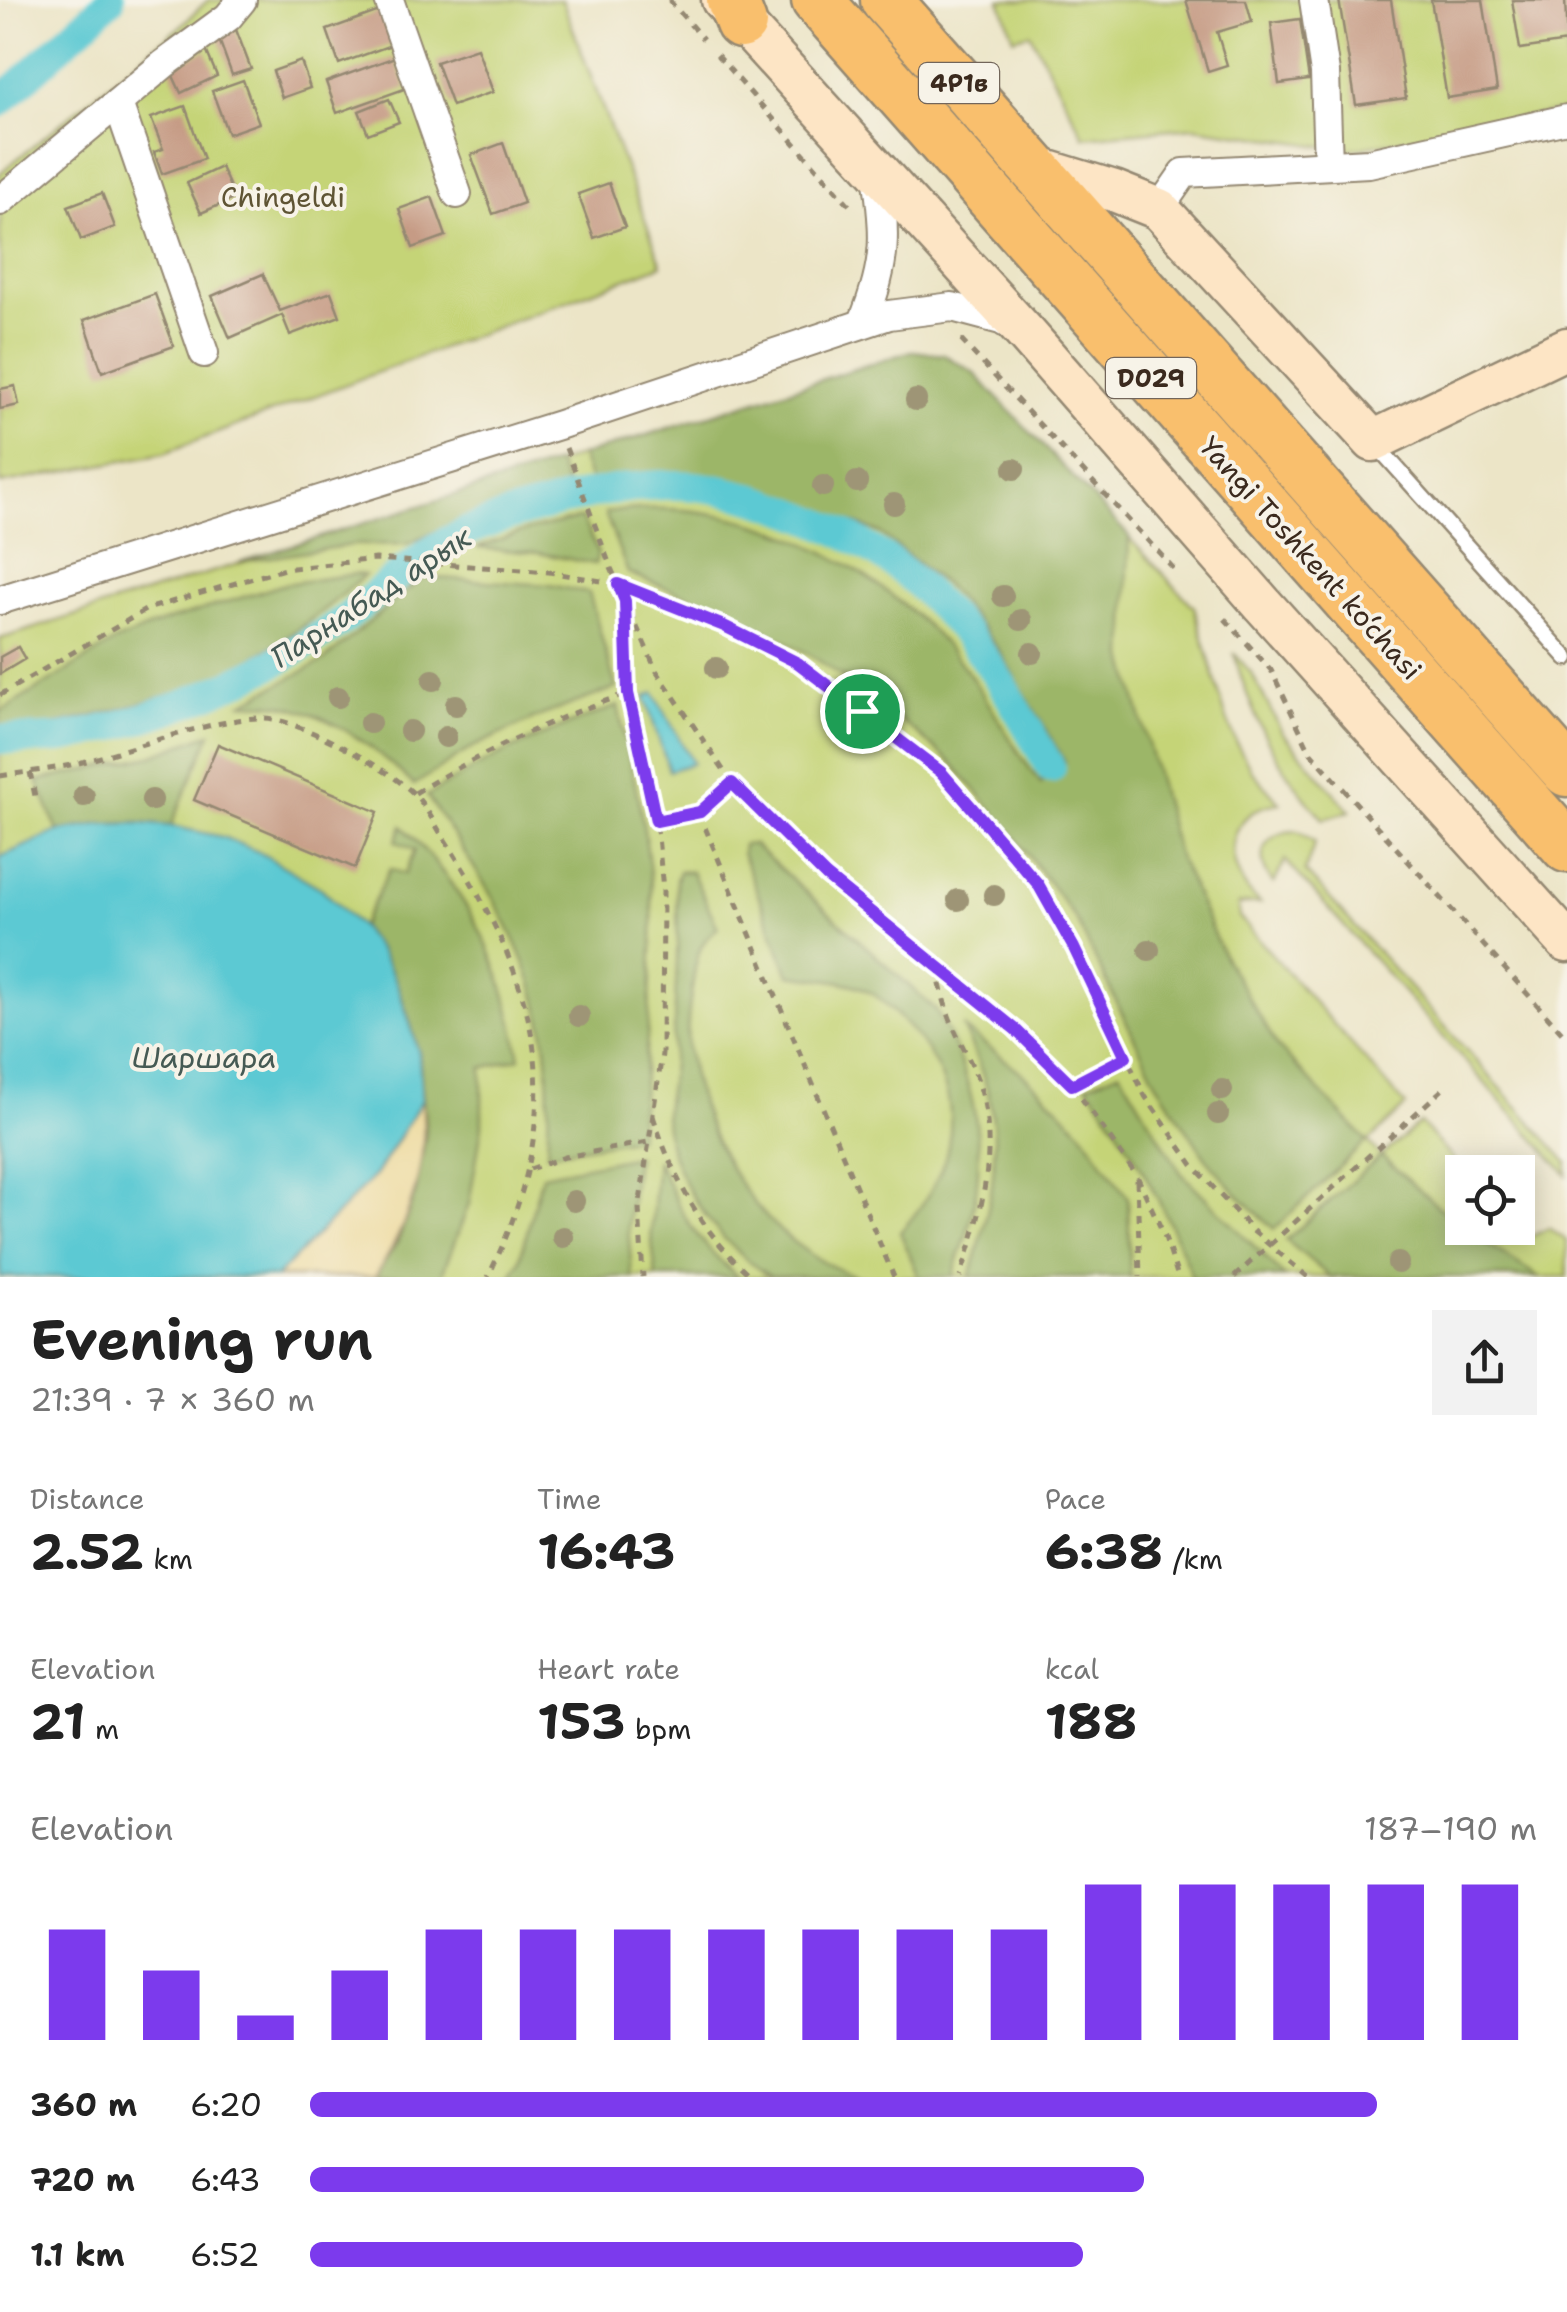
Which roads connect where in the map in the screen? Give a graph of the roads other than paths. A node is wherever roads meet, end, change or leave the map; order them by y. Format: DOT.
graph roads {
  1 [pos="242,0"];
  2 [pos="389,0"];
  3 [pos="817,0"];
  4 [pos="886,0"];
  5 [pos="1314,0"];
  6 [pos="732,8"];
  7 [pos="118,103"];
  8 [pos="1567,119"];
  9 [pos="1328,165"];
  10 [pos="1032,166"];
  11 [pos="876,167"];
  12 [pos="457,194"];
  13 [pos="0,201"];
  14 [pos="1158,210"];
  15 [pos="863,322"];
  16 [pos="1028,335"];
  17 [pos="1567,348"];
  18 [pos="204,354"];
  19 [pos="1373,441"];
  20 [pos="0,600"];
  21 [pos="1567,658"];
  22 [pos="1567,771"];
  23 [pos="1559,838"];
  24 [pos="1567,942"];
  1 -- 7 [label="street"];
  2 -- 12 [label="street"];
  3 -- 23 [label="highway, Yangi Toshkent ko‘chasi / D029"];
  4 -- 10 [label="highway, 4Р1в"];
  5 -- 9 [label="street"];
  6 -- 11 [label="main road"];
  7 -- 13 [label="street"];
  7 -- 18 [label="street"];
  8 -- 9 [label="street"];
  9 -- 14 [label="street"];
  10 -- 14 [label="main road"];
  10 -- 22 [label="highway, Yangi Toshkent ko‘chasi / D029"];
  11 -- 15 [label="street"];
  11 -- 16 [label="main road"];
  14 -- 19 [label="main road"];
  15 -- 16 [label="street"];
  15 -- 20 [label="street"];
  16 -- 24 [label="main road"];
  17 -- 19 [label="main road"];
  19 -- 21 [label="lane"];
}
